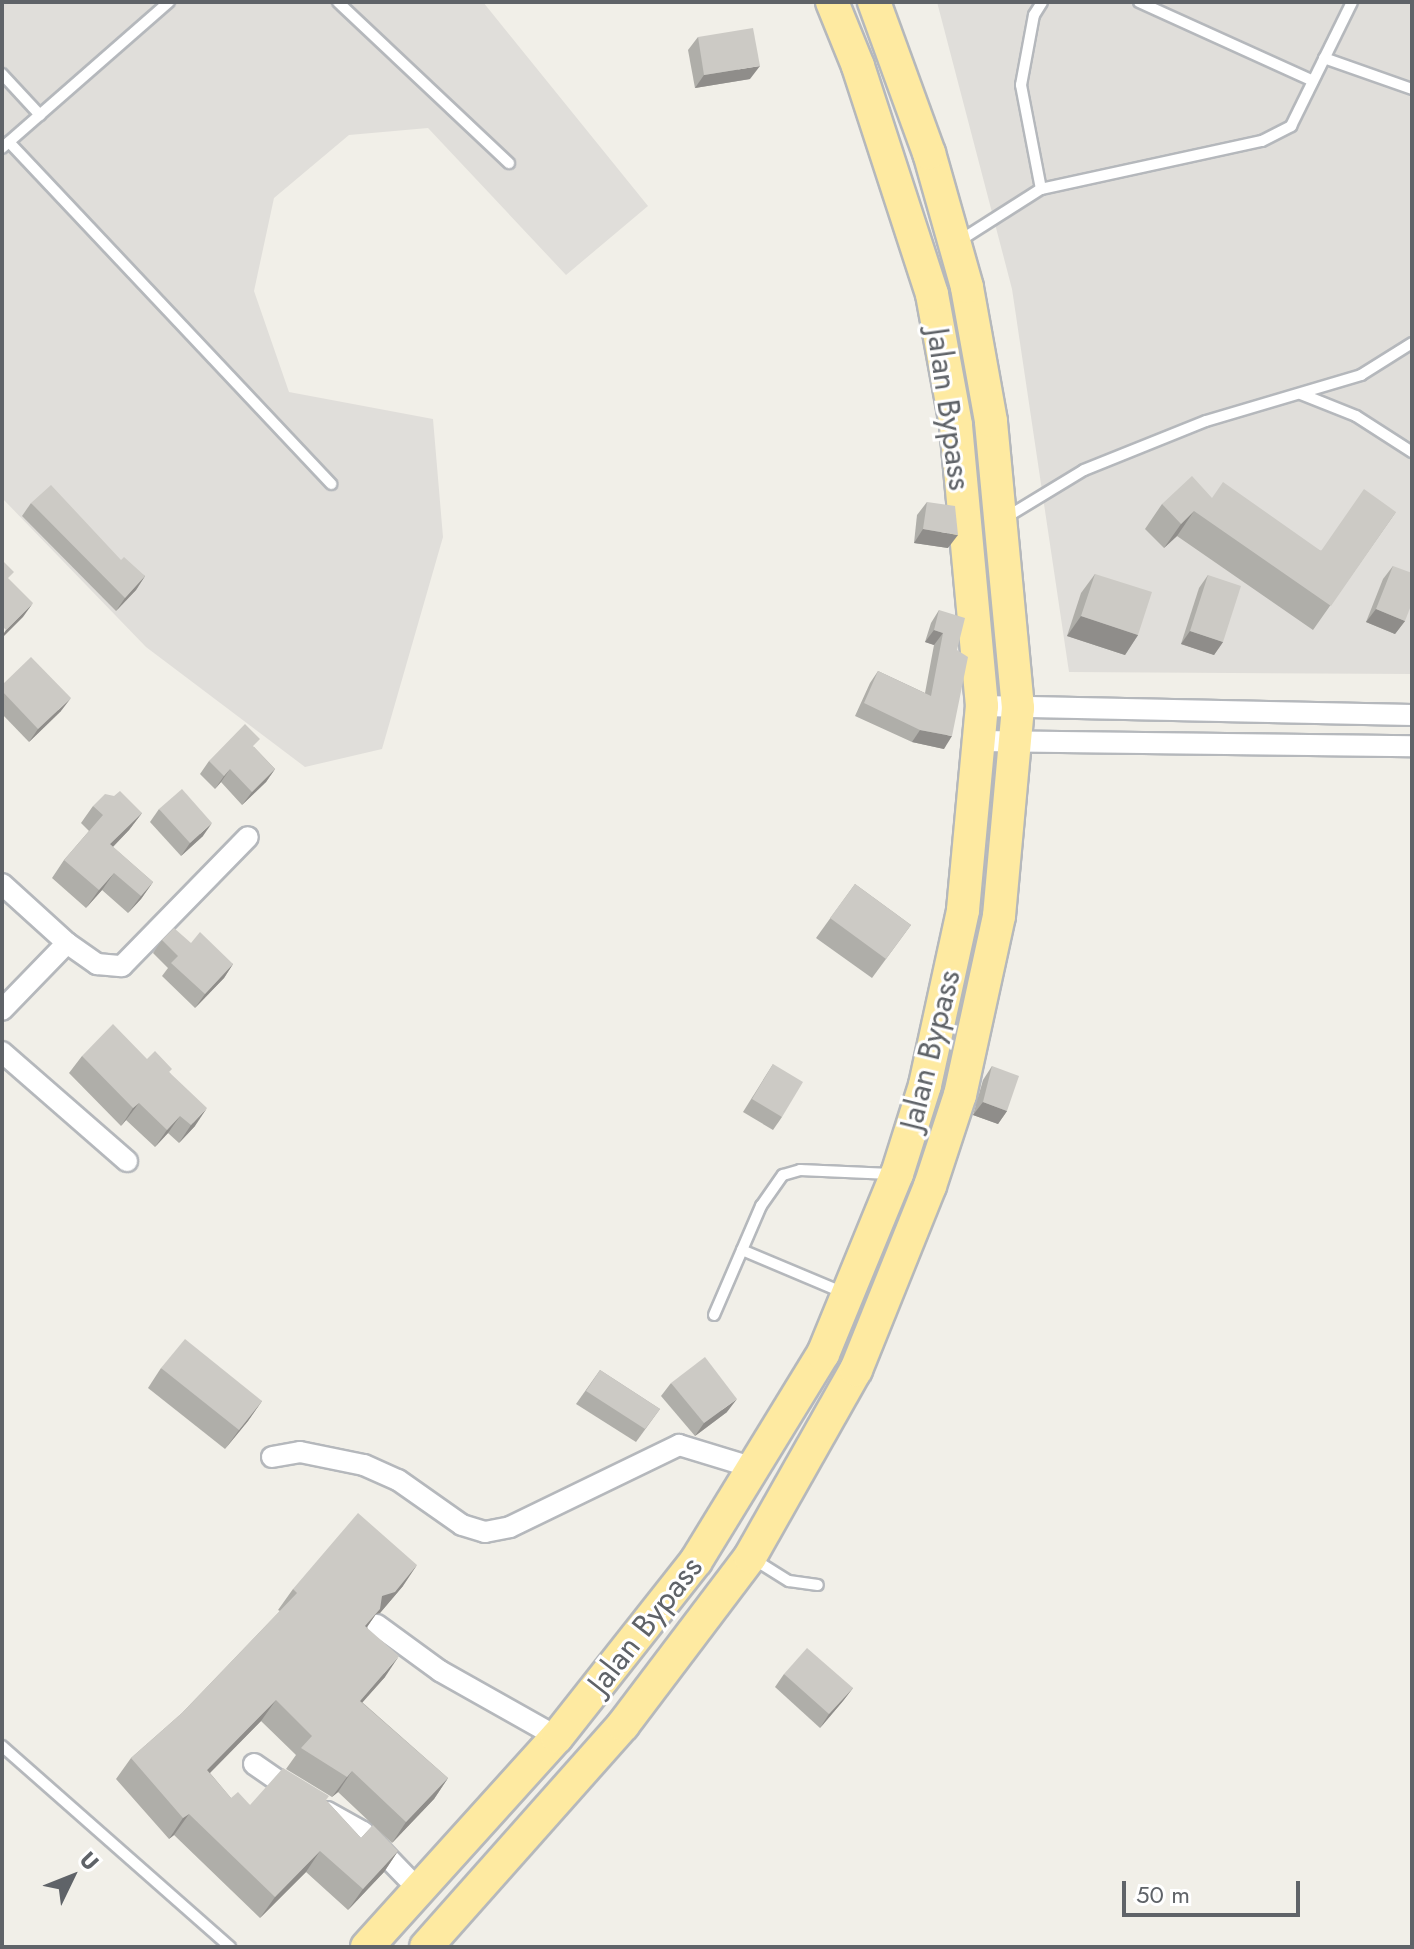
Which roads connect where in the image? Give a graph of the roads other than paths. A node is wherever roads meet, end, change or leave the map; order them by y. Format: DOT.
graph roads {
  1 [pos="169,2"];
  2 [pos="338,2"];
  3 [pos="832,2"];
  4 [pos="874,2"];
  5 [pos="1042,2"];
  6 [pos="1139,2"];
  7 [pos="1352,2"];
  8 [pos="1324,58"];
  9 [pos="2,74"];
  10 [pos="1313,81"];
  11 [pos="1412,89"];
  12 [pos="40,115"];
  13 [pos="6,145"];
  14 [pos="509,163"];
  15 [pos="1041,189"];
  16 [pos="955,244"];
  17 [pos="1412,343"];
  18 [pos="1301,394"];
  19 [pos="1412,452"];
  20 [pos="331,484"];
  21 [pos="1001,520"];
  22 [pos="982,706"];
  23 [pos="1018,708"];
  24 [pos="1412,715"];
  25 [pos="978,741"];
  26 [pos="1018,741"];
  27 [pos="1412,746"];
  28 [pos="248,837"];
  29 [pos="2,884"];
  30 [pos="67,943"];
  31 [pos="2,1010"];
  32 [pos="2,1052"];
  33 [pos="127,1161"];
  34 [pos="897,1174"];
  35 [pos="742,1250"];
  36 [pos="848,1295"];
  37 [pos="714,1315"];
  38 [pos="272,1457"];
  39 [pos="754,1468"];
  40 [pos="750,1557"];
  41 [pos="818,1585"];
  42 [pos="377,1625"];
  43 [pos="557,1737"];
  44 [pos="2,1746"];
  45 [pos="254,1764"];
  46 [pos="418,1889"];
  47 [pos="230,1947"];
  48 [pos="367,1947"];
  49 [pos="426,1947"];
  1 -- 12 [label="lane"];
  2 -- 14 [label="lane"];
  3 -- 22 [label="highway, Jalan Bypass"];
  4 -- 16 [label="highway, Jalan Bypass"];
  5 -- 15 [label="lane"];
  6 -- 10 [label="lane"];
  7 -- 8 [label="lane"];
  8 -- 10 [label="lane"];
  8 -- 11 [label="lane"];
  9 -- 12 [label="lane"];
  10 -- 15 [label="lane"];
  12 -- 13 [label="lane"];
  13 -- 20 [label="lane"];
  15 -- 16 [label="lane"];
  16 -- 21 [label="highway, Jalan Bypass"];
  17 -- 18 [label="lane"];
  18 -- 19 [label="lane"];
  18 -- 21 [label="lane"];
  21 -- 23 [label="highway, Jalan Bypass"];
  22 -- 23 [label="street"];
  22 -- 25 [label="highway, Jalan Bypass"];
  23 -- 24 [label="street"];
  23 -- 26 [label="highway, Jalan Bypass"];
  25 -- 26 [label="street"];
  25 -- 34 [label="highway, Jalan Bypass"];
  26 -- 27 [label="street"];
  26 -- 40 [label="highway, Jalan Bypass"];
  28 -- 30 [label="street"];
  29 -- 30 [label="street"];
  30 -- 31 [label="street"];
  32 -- 33 [label="street"];
  34 -- 35 [label="lane"];
  34 -- 36 [label="highway, Jalan Bypass"];
  35 -- 36 [label="lane"];
  35 -- 37 [label="lane"];
  36 -- 39 [label="highway, Jalan Bypass"];
  38 -- 39 [label="street"];
  39 -- 43 [label="highway, Jalan Bypass"];
  40 -- 41 [label="lane"];
  40 -- 49 [label="highway, Jalan Bypass"];
  42 -- 43 [label="street"];
  43 -- 46 [label="highway, Jalan Bypass"];
  44 -- 47 [label="lane"];
  45 -- 46 [label="street"];
  46 -- 48 [label="highway, Jalan Bypass"];
}
